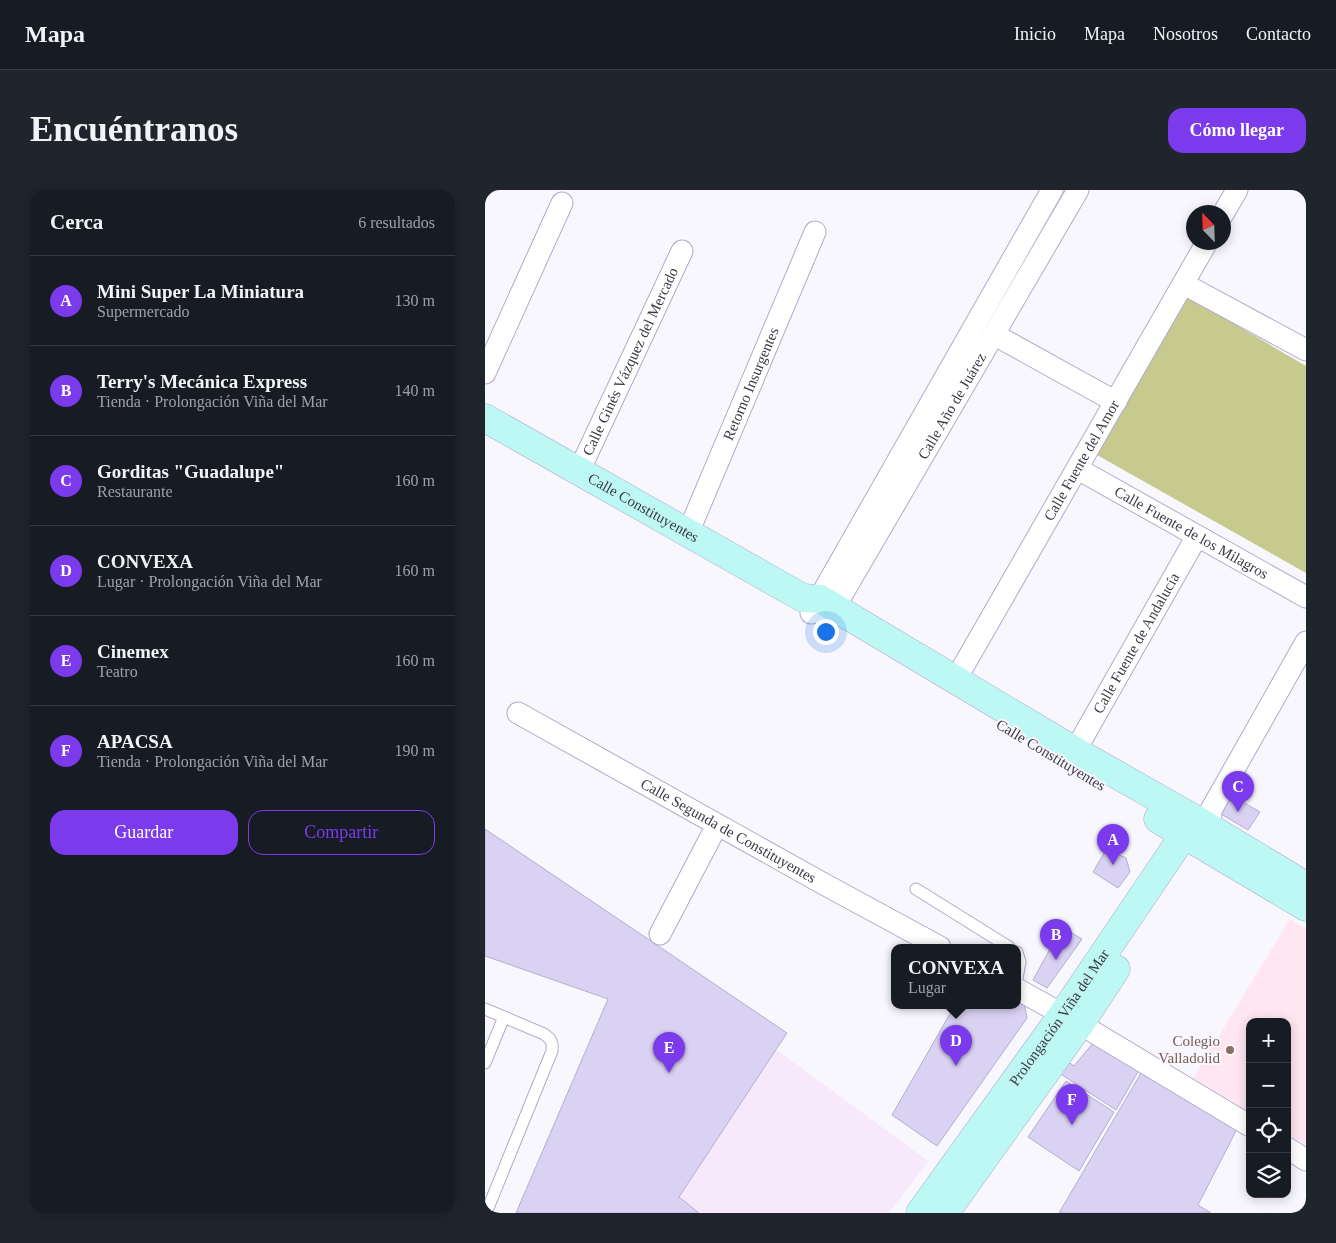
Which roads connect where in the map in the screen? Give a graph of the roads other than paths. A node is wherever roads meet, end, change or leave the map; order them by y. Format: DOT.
graph roads {
  1 [pos="1052,190"];
  2 [pos="1078,190"];
  3 [pos="1237,190"];
  4 [pos="561,203"];
  5 [pos="1228,205"];
  6 [pos="815,232"];
  7 [pos="1203,250"];
  8 [pos="682,251"];
  9 [pos="1184,284"];
  10 [pos="995,335"];
  11 [pos="1306,350"];
  12 [pos="485,373"];
  13 [pos="1116,402"];
  14 [pos="485,418"];
  15 [pos="1078,469"];
  16 [pos="579,471"];
  17 [pos="688,533"];
  18 [pos="1197,536"];
  19 [pos="1306,597"];
  20 [pos="819,608"];
  21 [pos="1306,642"];
  22 [pos="956,679"];
  23 [pos="518,713"];
  24 [pos="1075,751"];
  25 [pos="717,825"];
  26 [pos="1200,827"];
  27 [pos="1306,886"];
  28 [pos="917,889"];
  29 [pos="1306,907"];
  30 [pos="659,934"];
  31 [pos="935,944"];
  32 [pos="1004,944"];
  33 [pos="1021,991"];
  34 [pos="485,1008"];
  35 [pos="504,1017"];
  36 [pos="1071,1019"];
  37 [pos="485,1063"];
  38 [pos="1246,1124"];
  39 [pos="1291,1151"];
  40 [pos="1306,1160"];
  41 [pos="486,1213"];
  42 [pos="920,1213"];
  43 [pos="945,1213"];
  1 -- 20 [label="street, Calle Año de Juárez"];
  2 -- 10 [label="street, Calle Año de Juárez"];
  3 -- 5 [label="street"];
  4 -- 12 [label="street"];
  6 -- 17 [label="street, Retorno Insurgentes"];
  7 -- 9 [label="street, Calle Fuente del Amor"];
  8 -- 16 [label="street, Calle Ginés Vázquez del Mercado"];
  9 -- 11 [label="street"];
  9 -- 13 [label="street, Calle Fuente del Amor"];
  10 -- 13 [label="street"];
  10 -- 20 [label="street, Calle Año de Juárez"];
  13 -- 15 [label="street, Calle Fuente del Amor"];
  14 -- 16 [label="street, Calle Constituyentes"];
  15 -- 18 [label="street, Calle Fuente de los Milagros"];
  15 -- 22 [label="street, Calle Fuente del Amor"];
  16 -- 17 [label="street, Calle Constituyentes"];
  17 -- 20 [label="street, Calle Constituyentes"];
  18 -- 19 [label="street, Calle Fuente de los Milagros"];
  18 -- 24 [label="street, Calle Fuente de Andalucía"];
  20 -- 22 [label="street, Calle Constituyentes"];
  20 -- 26 [label="street, Calle Constituyentes"];
  21 -- 26 [label="street"];
  22 -- 24 [label="street, Calle Constituyentes"];
  23 -- 25 [label="street, Calle Segunda de Constituyentes"];
  24 -- 26 [label="street, Calle Constituyentes"];
  25 -- 30 [label="street"];
  25 -- 31 [label="street, Calle Segunda de Constituyentes"];
  26 -- 27 [label="street, Calle Constituyentes"];
  26 -- 29 [label="street, Calle Constituyentes"];
  26 -- 36 [label="street, Prolongación Viña del Mar"];
  28 -- 32 [label="lane"];
  33 -- 36 [label="street"];
  34 -- 35 [label="lane"];
  35 -- 37 [label="lane"];
  35 -- 41 [label="lane"];
  36 -- 38 [label="street"];
  36 -- 42 [label="street, Prolongación Viña del Mar"];
  36 -- 43 [label="street, Prolongación Viña del Mar"];
  39 -- 40 [label="street"];
}
